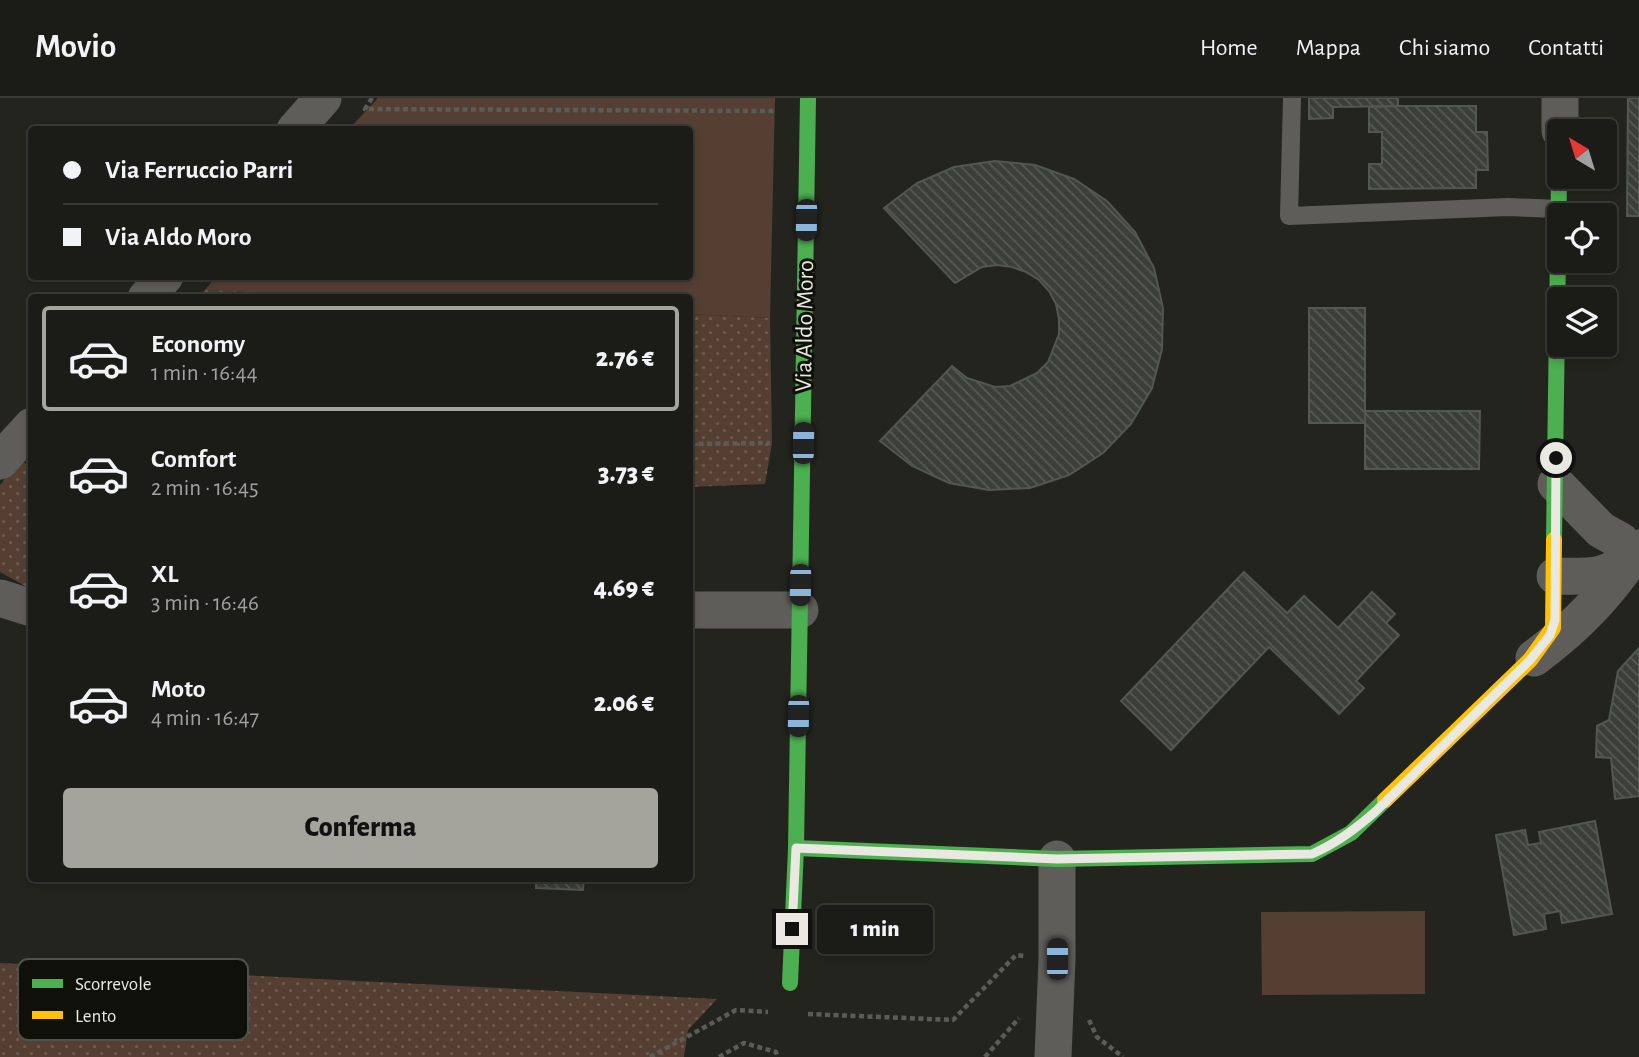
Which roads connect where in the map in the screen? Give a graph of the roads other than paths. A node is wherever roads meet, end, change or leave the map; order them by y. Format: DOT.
graph roads {
  1 [pos="323,98"];
  2 [pos="1292,98"];
  3 [pos="1560,98"];
  4 [pos="808,104"];
  5 [pos="1560,119"];
  6 [pos="298,126"];
  7 [pos="1547,209"];
  8 [pos="1558,273"];
  9 [pos="162,280"];
  10 [pos="149,294"];
  11 [pos="28,430"];
  12 [pos="0,461"];
  13 [pos="1556,484"];
  14 [pos="1635,542"];
  15 [pos="1555,578"];
  16 [pos="0,598"];
  17 [pos="28,607"];
  18 [pos="693,610"];
  19 [pos="800,610"];
  20 [pos="1530,660"];
  21 [pos="796,848"];
  22 [pos="1057,859"];
  23 [pos="790,983"];
  24 [pos="1053,1057"];
  1 -- 6 [label="street"];
  2 -- 7 [label="lane"];
  3 -- 5 [label="street"];
  4 -- 19 [label="street, Via Aldo Moro"];
  8 -- 13 [label="street"];
  9 -- 10 [label="street"];
  11 -- 12 [label="street"];
  13 -- 14 [label="street"];
  13 -- 15 [label="street"];
  14 -- 15 [label="street"];
  14 -- 20 [label="street"];
  15 -- 20 [label="street"];
  16 -- 17 [label="street"];
  18 -- 19 [label="street"];
  19 -- 21 [label="street, Via Aldo Moro"];
  20 -- 22 [label="street"];
  21 -- 22 [label="street"];
  21 -- 23 [label="street, Via Aldo Moro"];
  22 -- 24 [label="street"];
}
